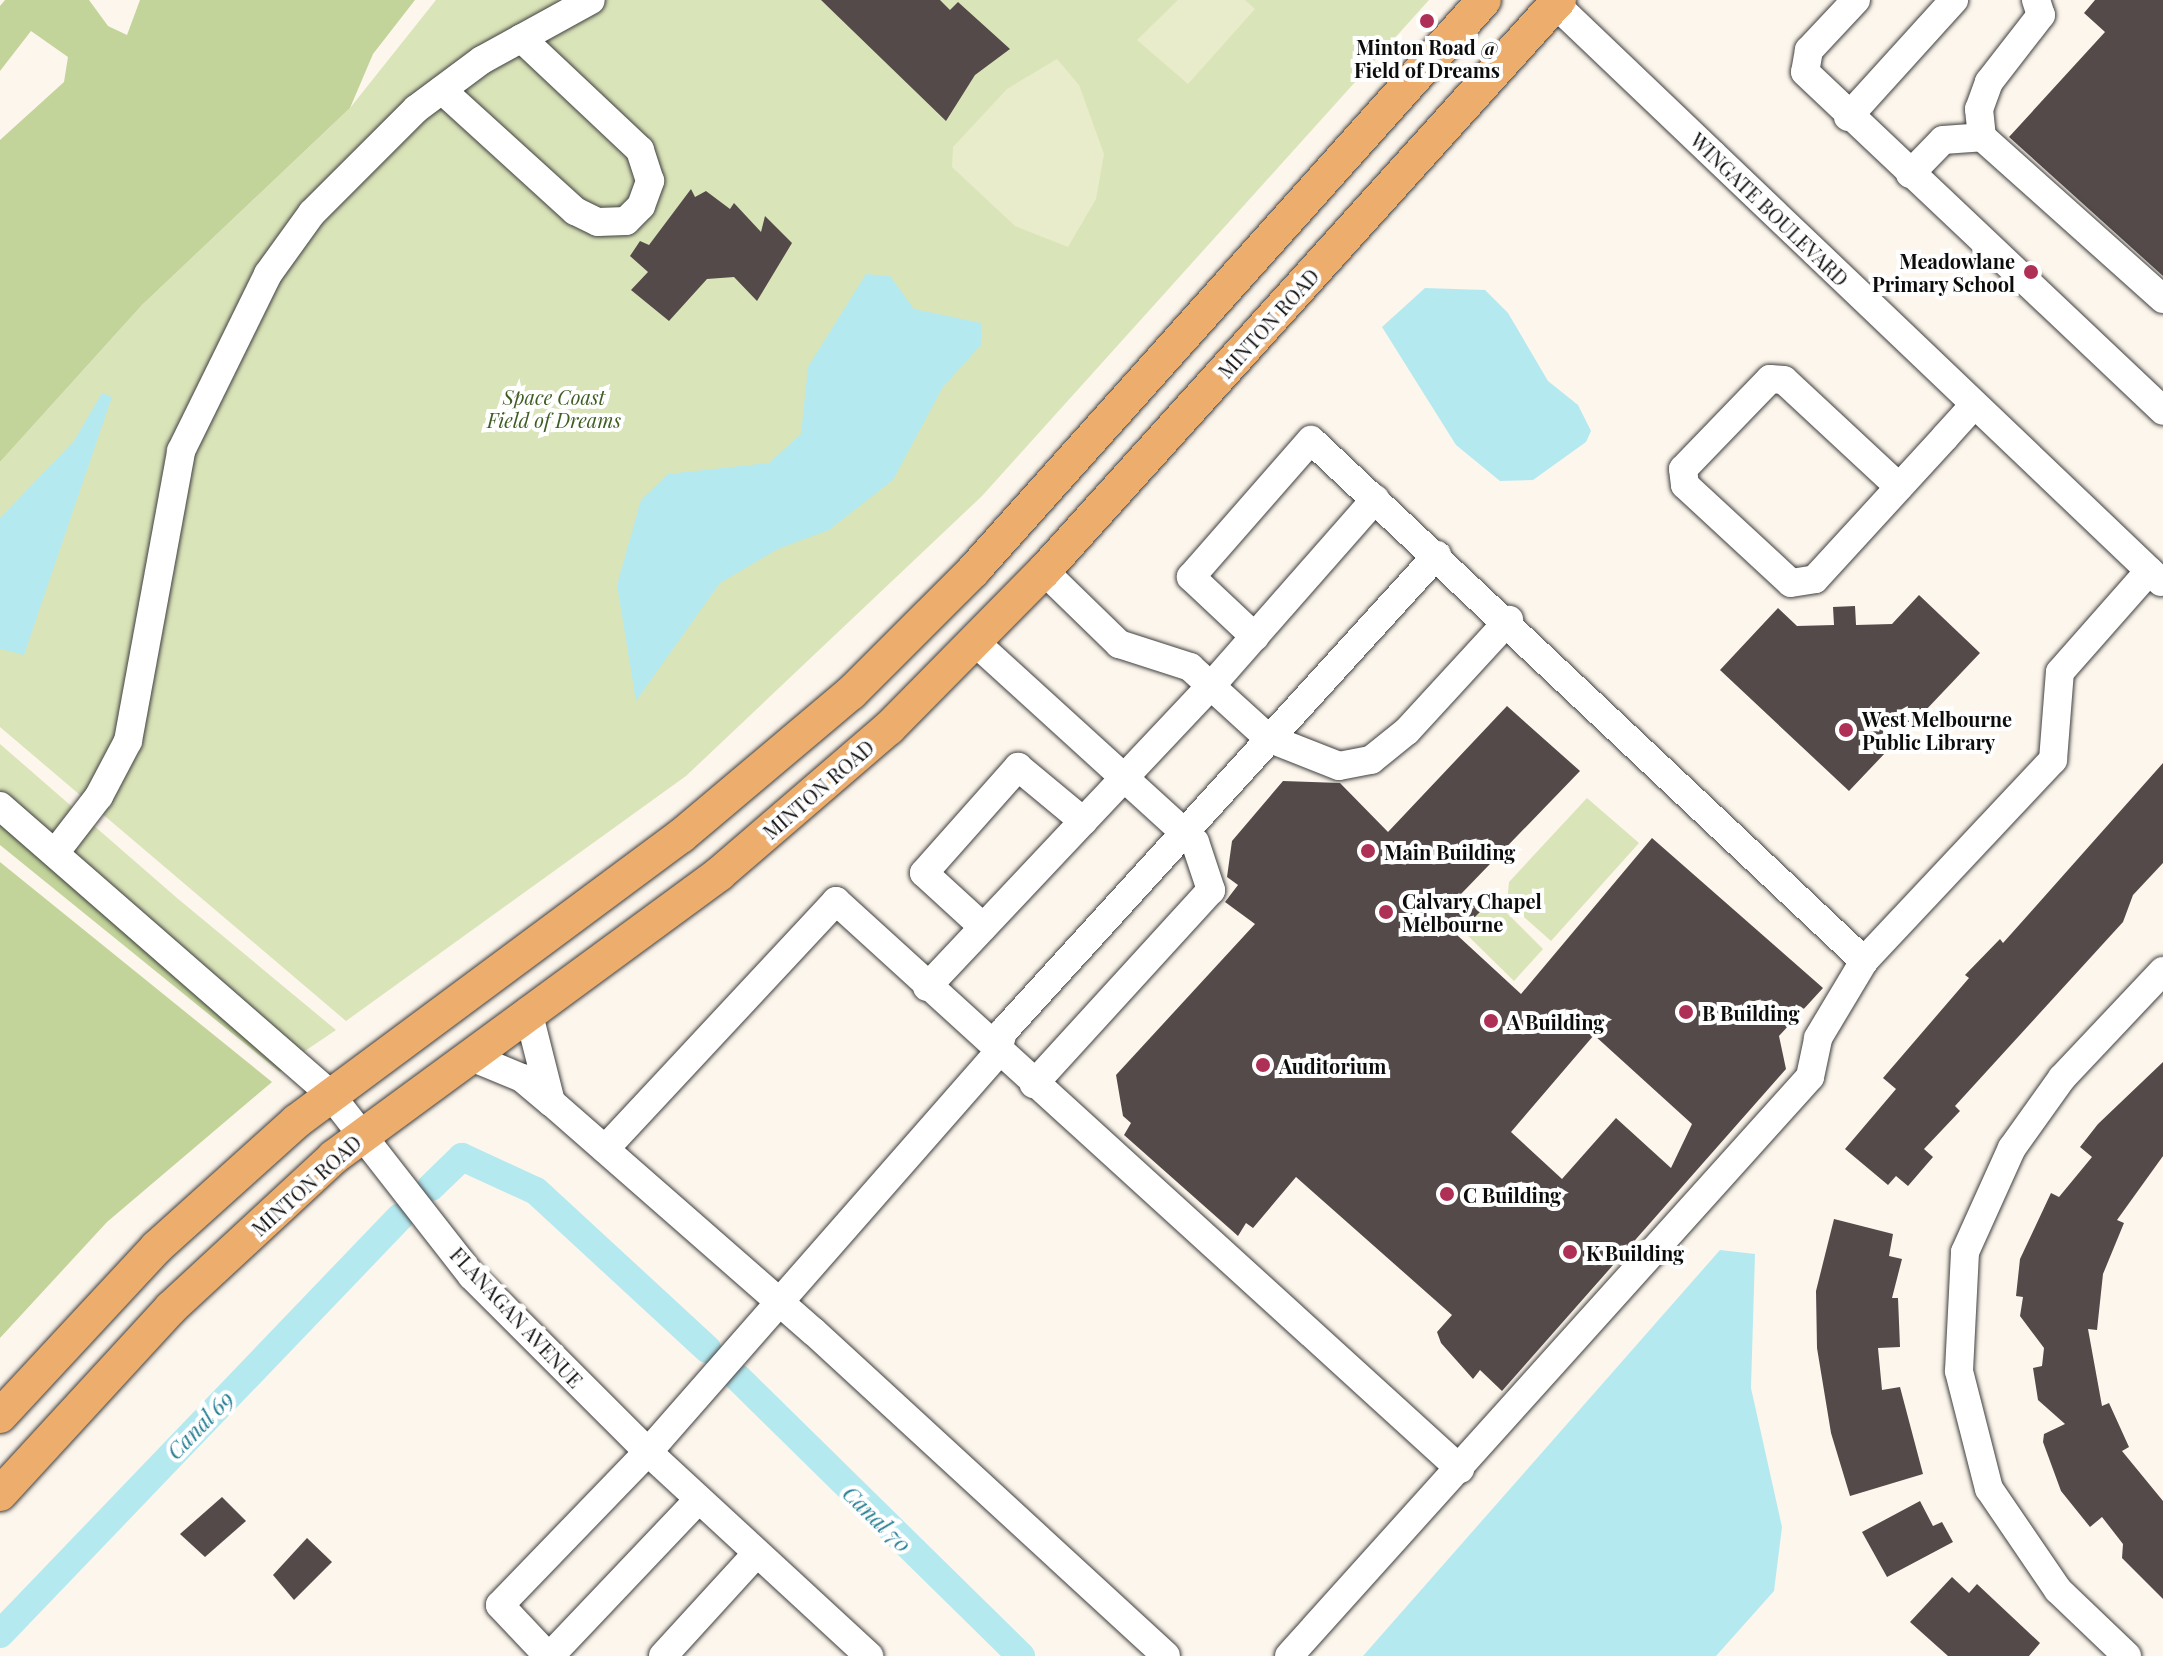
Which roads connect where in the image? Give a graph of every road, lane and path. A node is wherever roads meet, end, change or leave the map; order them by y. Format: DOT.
graph roads {
  1 [pos="591,0"];
  2 [pos="1484,0"];
  3 [pos="1856,0"];
  4 [pos="1954,0"];
  5 [pos="2036,0"];
  6 [pos="1555,1"];
  7 [pos="521,38"];
  8 [pos="442,90"];
  9 [pos="1848,117"];
  10 [pos="1982,137"];
  11 [pos="1910,174"];
  12 [pos="2163,299"];
  13 [pos="1974,405"];
  14 [pos="2163,411"];
  15 [pos="1899,487"];
  16 [pos="1375,499"];
  17 [pos="1437,555"];
  18 [pos="973,571"];
  19 [pos="1044,571"];
  20 [pos="2156,577"];
  21 [pos="1509,620"];
  22 [pos="1255,637"];
  23 [pos="975,642"];
  24 [pos="1211,686"];
  25 [pos="1268,738"];
  26 [pos="1124,778"];
  27 [pos="0,806"];
  28 [pos="1083,821"];
  29 [pos="1189,837"];
  30 [pos="55,853"];
  31 [pos="983,927"];
  32 [pos="1864,961"];
  33 [pos="2163,971"];
  34 [pos="927,987"];
  35 [pos="528,1011"];
  36 [pos="997,1054"];
  37 [pos="469,1056"];
  38 [pos="1034,1084"];
  39 [pos="329,1093"];
  40 [pos="551,1102"];
  41 [pos="364,1132"];
  42 [pos="605,1149"];
  43 [pos="780,1302"];
  44 [pos="0,1416"];
  45 [pos="648,1452"];
  46 [pos="1460,1469"];
  47 [pos="0,1494"];
  48 [pos="699,1499"];
  49 [pos="757,1553"];
  50 [pos="549,1656"];
  51 [pos="663,1656"];
  52 [pos="869,1656"];
  53 [pos="1166,1656"];
  54 [pos="1289,1656"];
  55 [pos="2127,1656"];
  1 -- 7 [label="street"];
  2 -- 18 [label="main road"];
  3 -- 9 [label="street"];
  4 -- 9 [label="street"];
  5 -- 10 [label="street"];
  6 -- 13 [label="street, WINGATE BOULEVARD"];
  6 -- 19 [label="main road, MINTON ROAD"];
  7 -- 8 [label="street"];
  7 -- 8 [label="street"];
  8 -- 30 [label="street"];
  9 -- 11 [label="street"];
  10 -- 11 [label="street"];
  10 -- 12 [label="street"];
  11 -- 14 [label="street"];
  13 -- 15 [label="street"];
  13 -- 20 [label="street, WINGATE BOULEVARD"];
  15 -- 15 [label="street"];
  16 -- 17 [label="street"];
  16 -- 22 [label="street"];
  16 -- 22 [label="street"];
  17 -- 21 [label="street"];
  17 -- 25 [label="street"];
  18 -- 19 [label="main road"];
  18 -- 23 [label="main road"];
  18 -- 39 [label="main road"];
  19 -- 23 [label="main road, MINTON ROAD"];
  19 -- 24 [label="street"];
  20 -- 32 [label="street"];
  21 -- 25 [label="street"];
  21 -- 32 [label="street"];
  22 -- 24 [label="street"];
  23 -- 26 [label="street"];
  23 -- 35 [label="main road, MINTON ROAD"];
  24 -- 25 [label="street"];
  24 -- 26 [label="street"];
  25 -- 29 [label="street"];
  26 -- 28 [label="street"];
  26 -- 29 [label="street"];
  27 -- 30 [label="street, FLANAGAN AVENUE"];
  28 -- 31 [label="street"];
  28 -- 31 [label="street"];
  29 -- 36 [label="street"];
  29 -- 38 [label="street"];
  30 -- 39 [label="street, FLANAGAN AVENUE"];
  31 -- 34 [label="street"];
  32 -- 46 [label="street"];
  33 -- 55 [label="street"];
  34 -- 36 [label="street"];
  34 -- 42 [label="street"];
  35 -- 37 [label="main road, MINTON ROAD"];
  35 -- 40 [label="street"];
  36 -- 38 [label="street"];
  36 -- 43 [label="street"];
  37 -- 40 [label="street"];
  37 -- 41 [label="main road, MINTON ROAD"];
  38 -- 46 [label="street"];
  39 -- 41 [label="street, FLANAGAN AVENUE"];
  39 -- 44 [label="main road"];
  40 -- 42 [label="street"];
  41 -- 45 [label="street, FLANAGAN AVENUE"];
  41 -- 47 [label="main road, MINTON ROAD"];
  42 -- 43 [label="street"];
  43 -- 45 [label="street"];
  43 -- 53 [label="street"];
  45 -- 48 [label="street, FLANAGAN AVENUE"];
  45 -- 50 [label="street"];
  46 -- 54 [label="street"];
  48 -- 49 [label="street, FLANAGAN AVENUE"];
  48 -- 50 [label="street"];
  49 -- 51 [label="street"];
  49 -- 52 [label="street, FLANAGAN AVENUE"];
}
